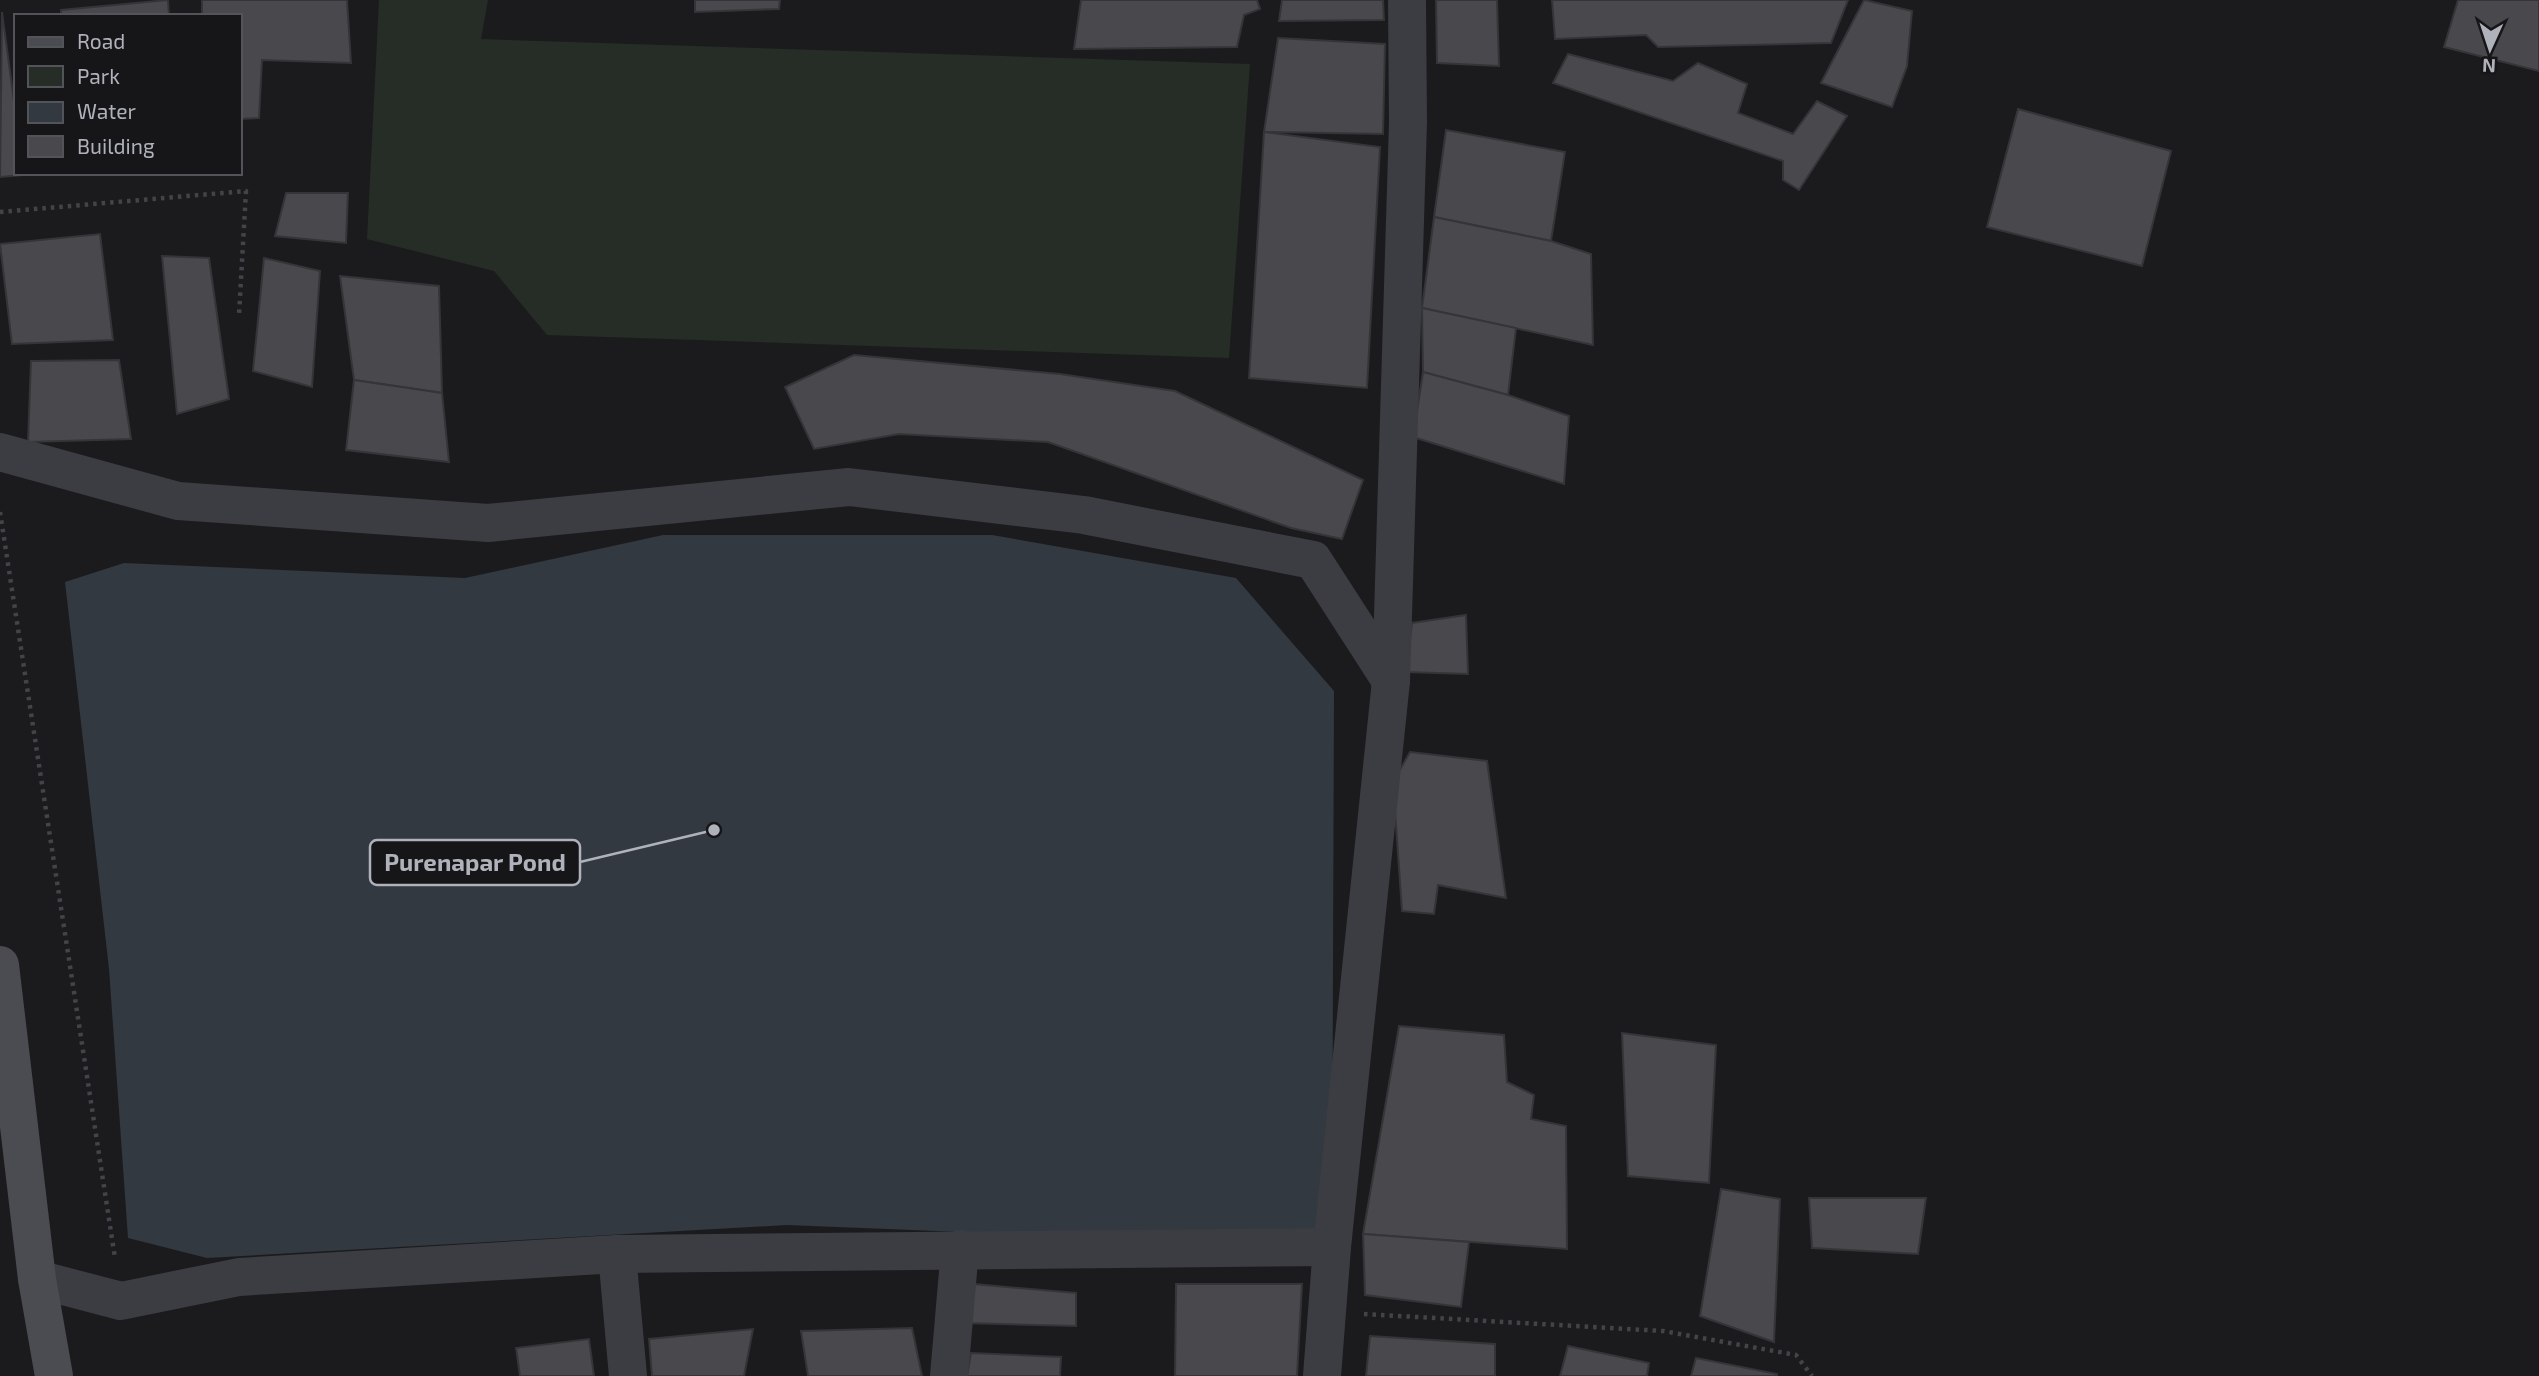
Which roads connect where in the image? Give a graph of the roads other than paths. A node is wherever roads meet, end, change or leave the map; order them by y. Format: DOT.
graph roads {
  1 [pos="1407,0"];
  2 [pos="0,452"];
  3 [pos="1391,681"];
  4 [pos="0,965"];
  5 [pos="1332,1247"];
  6 [pos="960,1249"];
  7 [pos="617,1254"];
  8 [pos="37,1279"];
  9 [pos="54,1376"];
  10 [pos="628,1376"];
  11 [pos="949,1376"];
  12 [pos="1322,1376"];
  1 -- 3 [label="street"];
  2 -- 3 [label="street"];
  3 -- 5 [label="street"];
  4 -- 8 [label="main road"];
  5 -- 6 [label="street"];
  5 -- 12 [label="street"];
  6 -- 7 [label="street"];
  6 -- 11 [label="street"];
  7 -- 8 [label="street"];
  7 -- 10 [label="street"];
  8 -- 9 [label="main road"];
}
